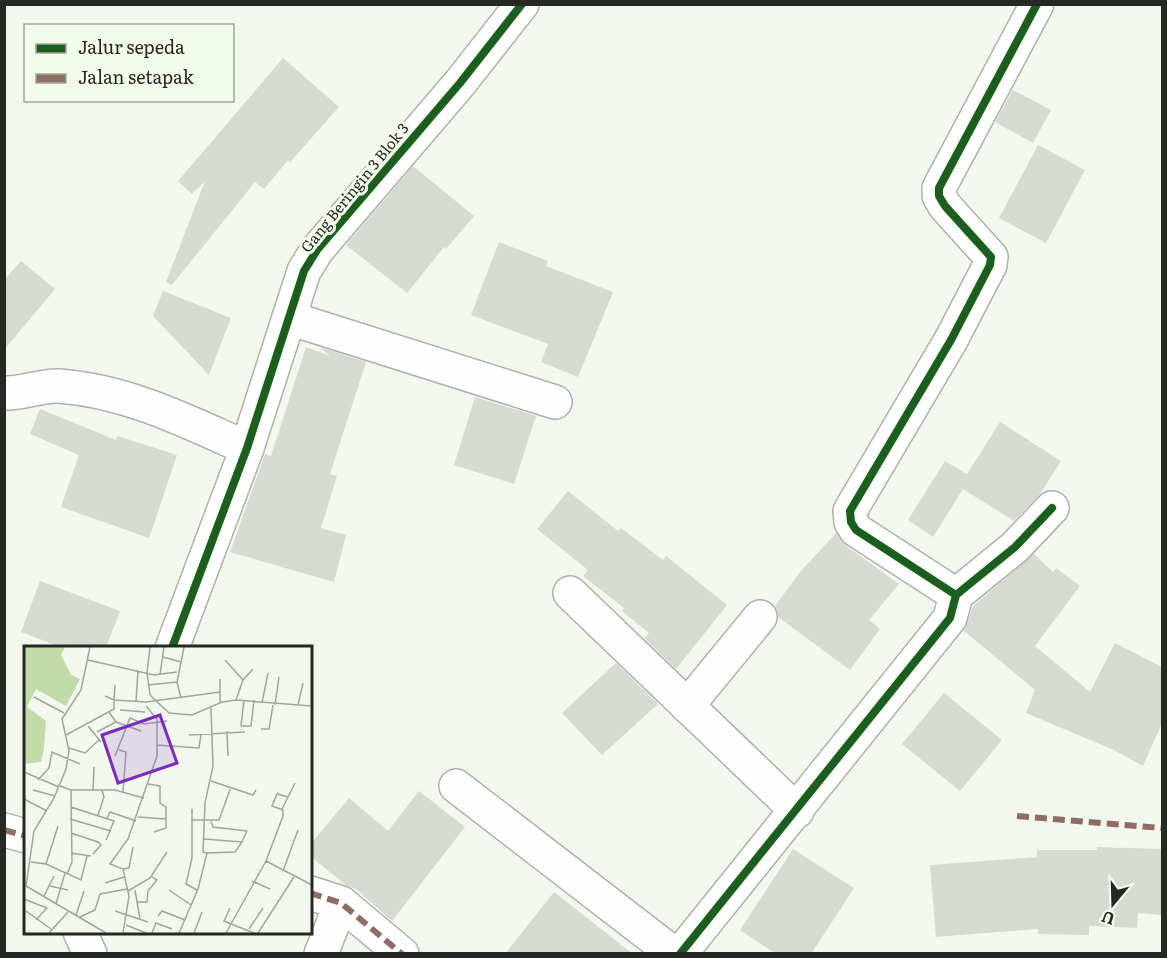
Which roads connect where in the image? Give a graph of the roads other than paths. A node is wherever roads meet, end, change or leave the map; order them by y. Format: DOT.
graph roads {
  1 [pos="522,4"];
  2 [pos="1036,4"];
  3 [pos="289,318"];
  4 [pos="4,393"];
  5 [pos="555,402"];
  6 [pos="247,448"];
  7 [pos="1052,508"];
  8 [pos="570,593"];
  9 [pos="956,595"];
  10 [pos="760,617"];
  11 [pos="173,646"];
  12 [pos="687,706"];
  13 [pos="456,786"];
  14 [pos="797,811"];
  15 [pos="4,830"];
  16 [pos="24,835"];
  17 [pos="312,894"];
  18 [pos="342,903"];
  19 [pos="80,934"];
  20 [pos="90,954"];
  21 [pos="321,954"];
  22 [pos="402,954"];
  23 [pos="674,954"];
  24 [pos="680,954"];
  1 -- 3 [label="street, Gang Beringin 3 Blok 3"];
  2 -- 9 [label="street"];
  3 -- 5 [label="street"];
  3 -- 6 [label="street, Gang Beringin 3 Blok 3"];
  4 -- 6 [label="street"];
  6 -- 11 [label="street, Gang Beringin 3 Blok 3"];
  7 -- 9 [label="street"];
  8 -- 12 [label="street"];
  9 -- 14 [label="street"];
  10 -- 12 [label="street"];
  12 -- 14 [label="street"];
  13 -- 23 [label="street"];
  14 -- 24 [label="street"];
  15 -- 16 [label="street"];
  17 -- 18 [label="street"];
  18 -- 21 [label="street"];
  18 -- 22 [label="street"];
  19 -- 20 [label="street"];
}
